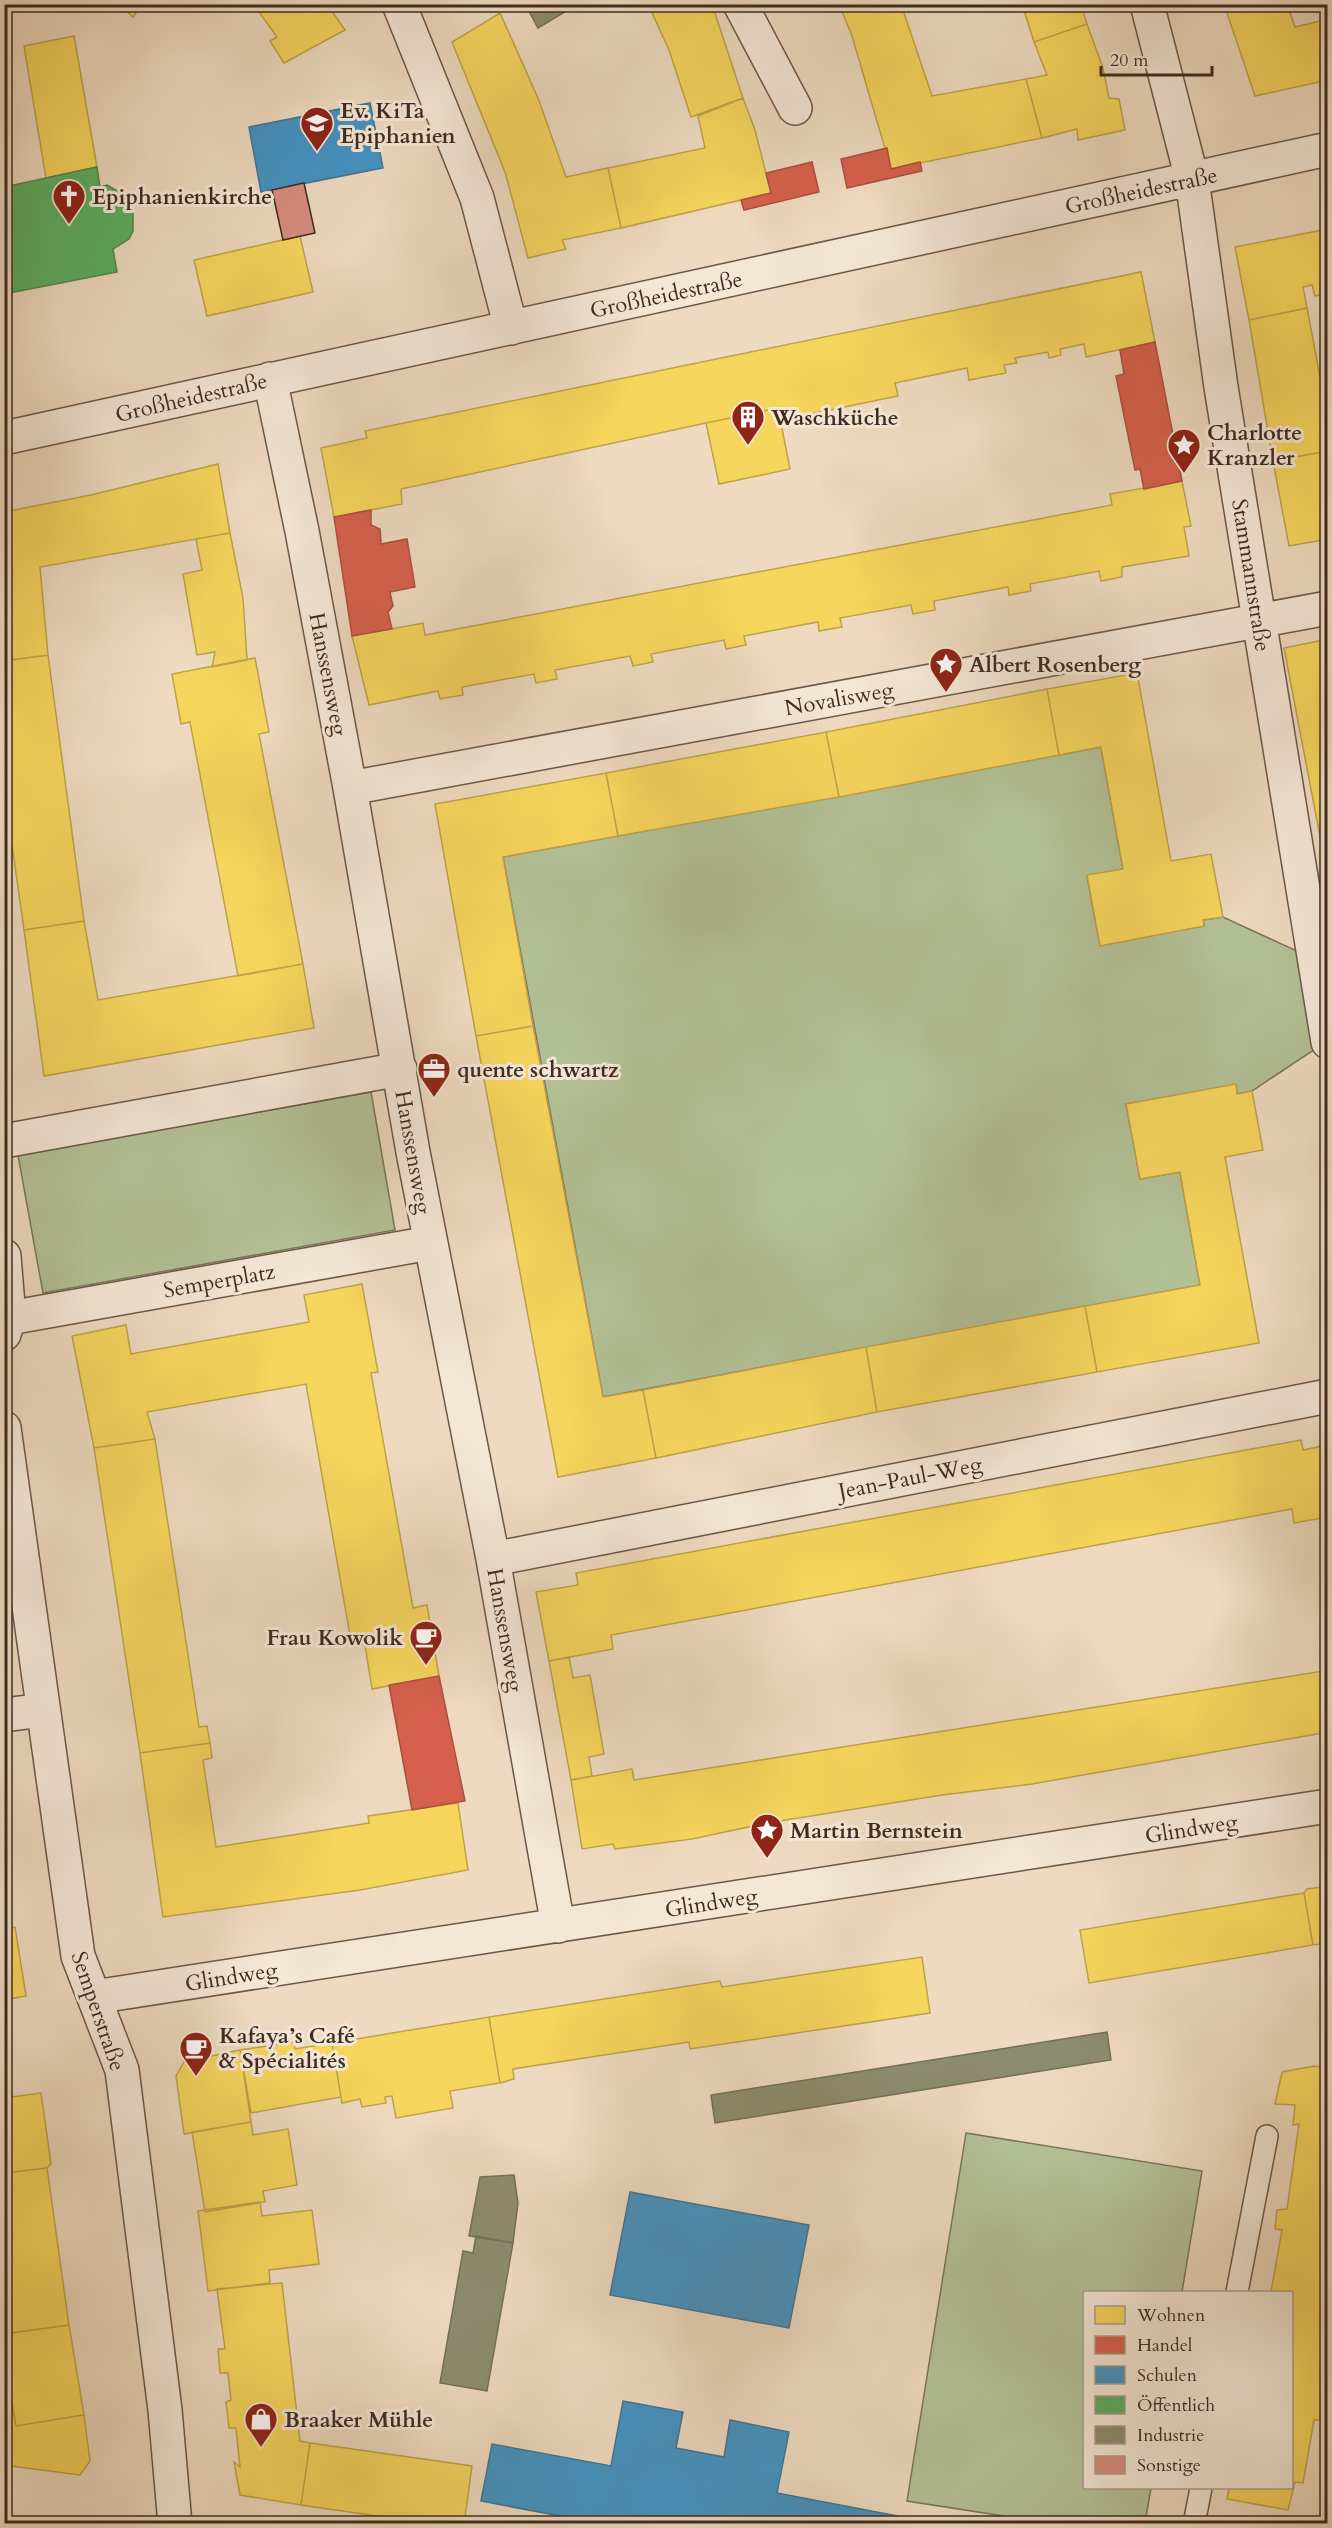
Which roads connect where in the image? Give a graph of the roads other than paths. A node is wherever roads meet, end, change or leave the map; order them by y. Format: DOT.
graph roads {
  1 [pos="740,4"];
  2 [pos="1147,4"];
  3 [pos="404,6"];
  4 [pos="795,108"];
  5 [pos="1328,149"];
  6 [pos="1192,179"];
  7 [pos="511,328"];
  8 [pos="270,379"];
  9 [pos="4,438"];
  10 [pos="1328,608"];
  11 [pos="1259,620"];
  12 [pos="350,788"];
  13 [pos="1319,923"];
  14 [pos="1328,1042"];
  15 [pos="400,1069"];
  16 [pos="4,1141"];
  17 [pos="430,1243"];
  18 [pos="4,1256"];
  19 [pos="7,1326"];
  20 [pos="1328,1396"];
  21 [pos="4,1428"];
  22 [pos="493,1559"];
  23 [pos="43,1710"];
  24 [pos="4,1715"];
  25 [pos="1328,1806"];
  26 [pos="558,1926"];
  27 [pos="94,1998"];
  28 [pos="1267,2136"];
  29 [pos="1237,2291"];
  30 [pos="1201,2489"];
  31 [pos="176,2523"];
  32 [pos="1194,2523"];
  1 -- 4 [label="street"];
  2 -- 6 [label="street, Stammannstraße"];
  3 -- 7 [label="street"];
  5 -- 6 [label="street, Großheidestraße"];
  6 -- 7 [label="street, Großheidestraße"];
  6 -- 11 [label="street, Stammannstraße"];
  7 -- 8 [label="street, Großheidestraße"];
  8 -- 9 [label="street, Großheidestraße"];
  8 -- 12 [label="street, Hanssensweg"];
  10 -- 11 [label="street, Novalisweg"];
  11 -- 12 [label="street, Novalisweg"];
  11 -- 13 [label="street, Stammannstraße"];
  12 -- 15 [label="street, Hanssensweg"];
  13 -- 14 [label="street, Stammannstraße"];
  15 -- 16 [label="street"];
  15 -- 17 [label="street, Hanssensweg"];
  17 -- 19 [label="street, Semperplatz"];
  17 -- 22 [label="street, Hanssensweg"];
  18 -- 19 [label="street"];
  20 -- 22 [label="street, Jean-Paul-Weg"];
  21 -- 23 [label="street, Semperstraße"];
  22 -- 26 [label="street, Hanssensweg"];
  23 -- 24 [label="street"];
  23 -- 27 [label="street, Semperstraße"];
  25 -- 26 [label="street, Glindweg"];
  26 -- 27 [label="street, Glindweg"];
  27 -- 31 [label="street, Semperstraße"];
  28 -- 29 [label="lane"];
  30 -- 32 [label="lane"];
}
